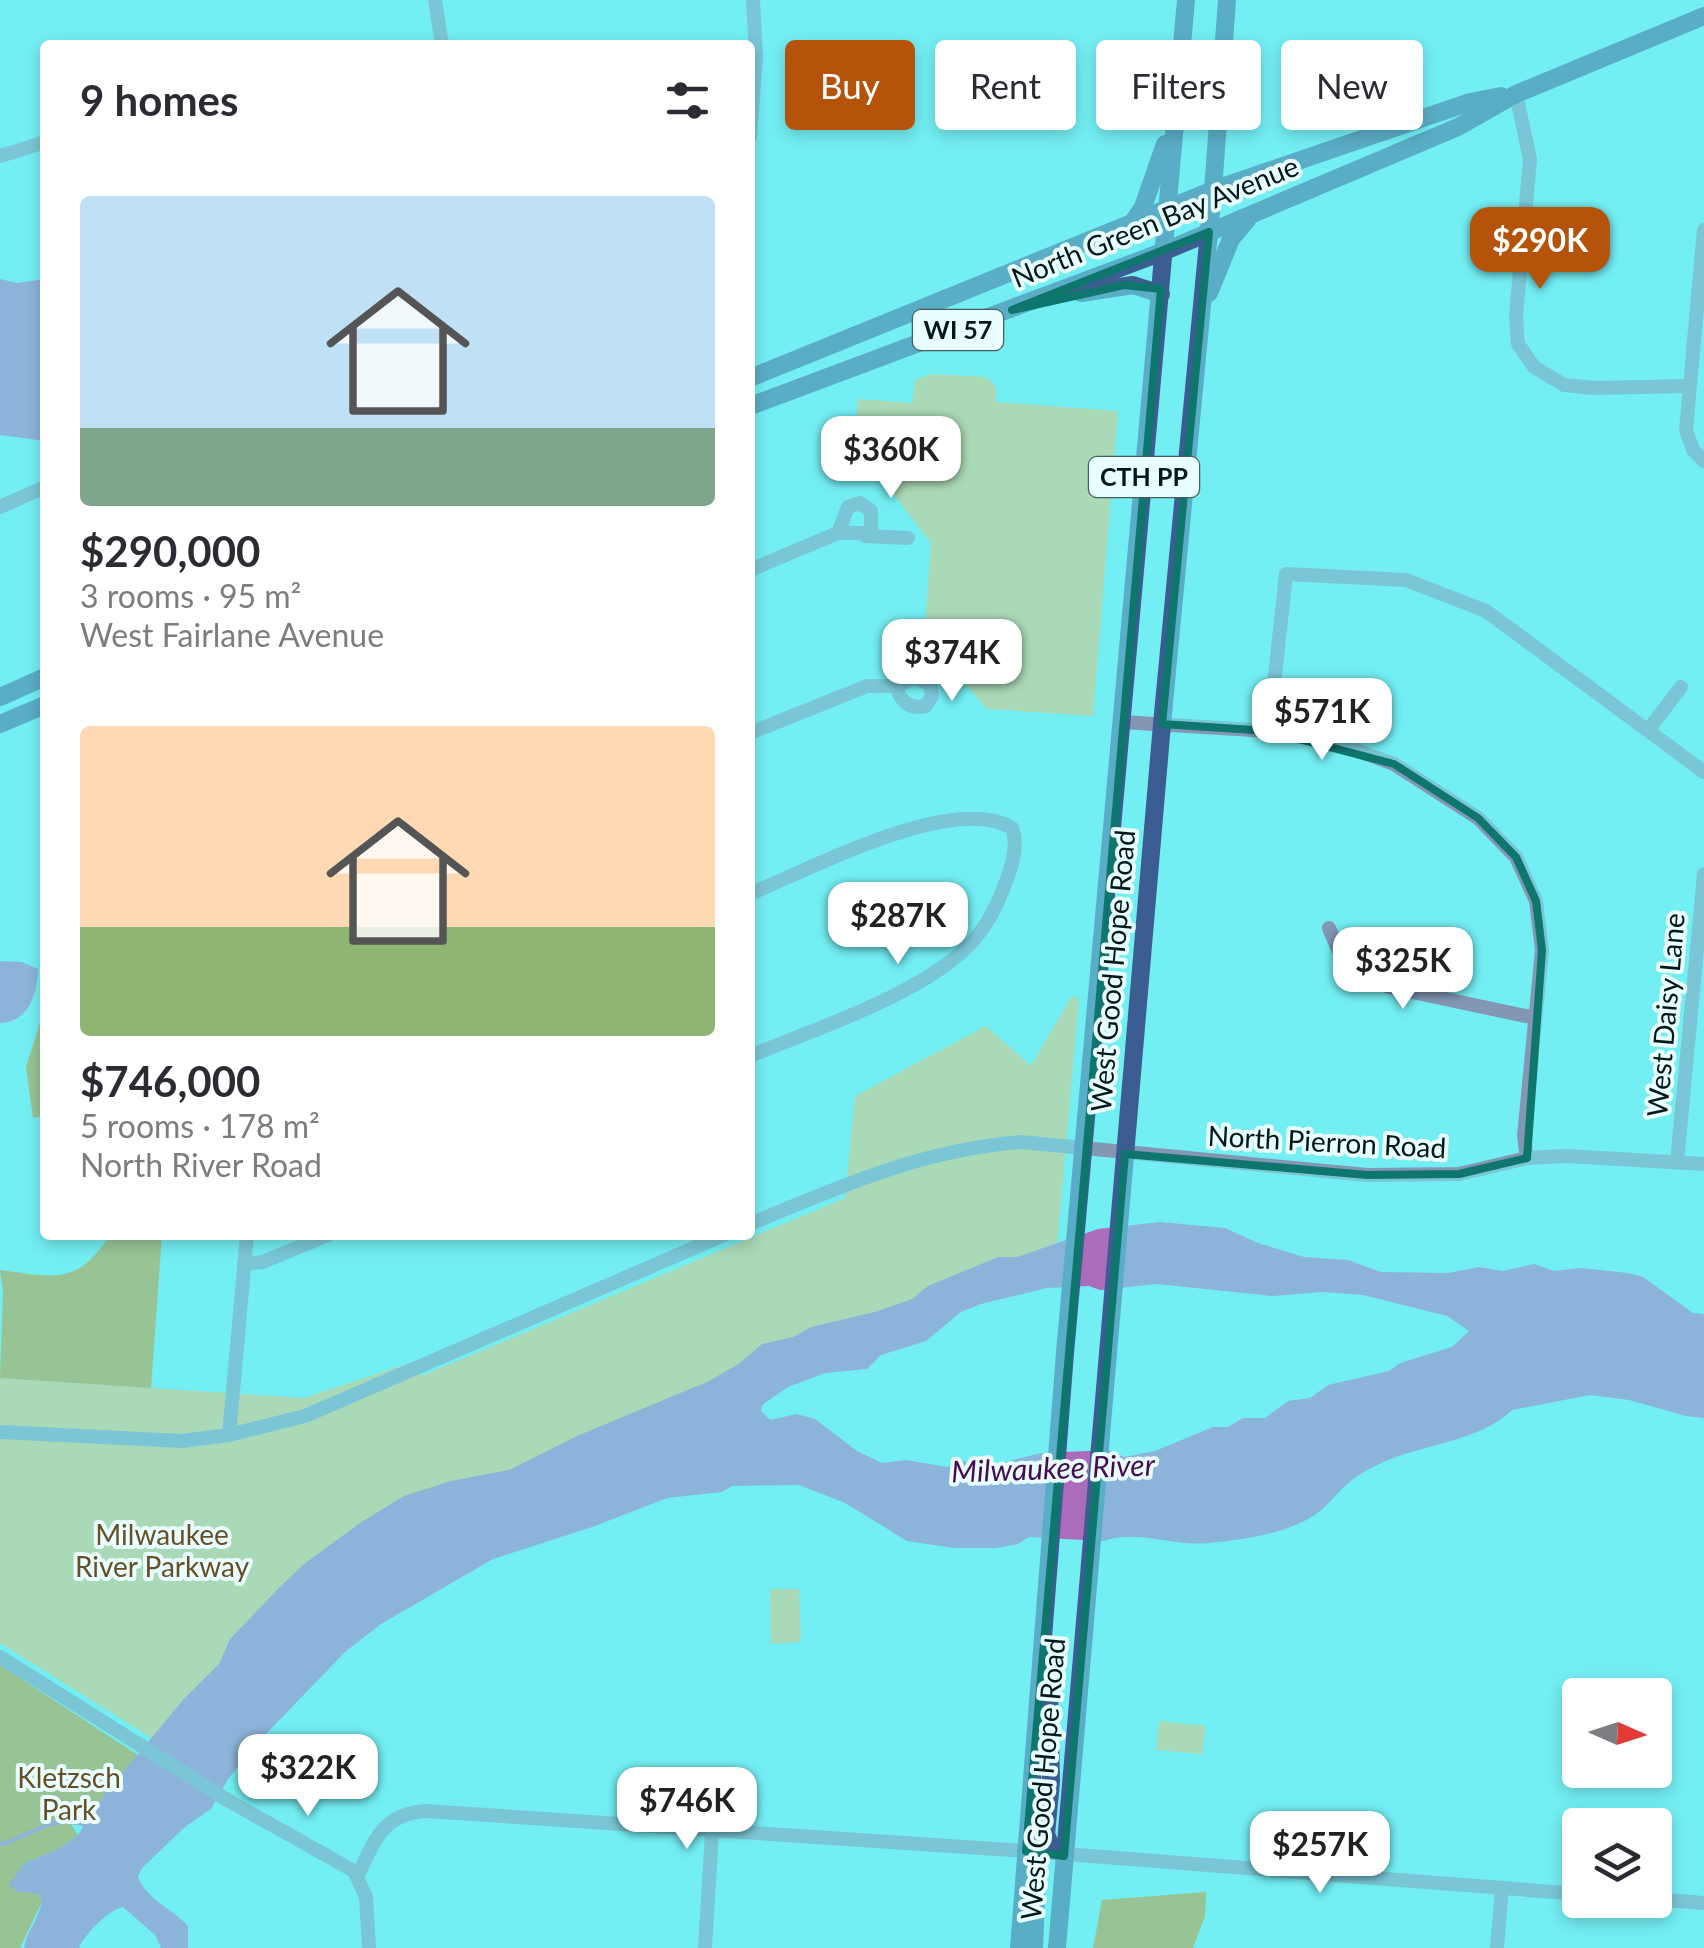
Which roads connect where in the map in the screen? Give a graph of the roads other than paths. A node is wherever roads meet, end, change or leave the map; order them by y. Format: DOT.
graph roads {
  1 [pos="435,0"];
  2 [pos="753,0"];
  3 [pos="1186,0"];
  4 [pos="1226,0"];
  5 [pos="1704,16"];
  6 [pos="441,40"];
  7 [pos="1182,40"];
  8 [pos="755,69"];
  9 [pos="1516,94"];
  10 [pos="1169,130"];
  11 [pos="1174,130"];
  12 [pos="40,144"];
  13 [pos="0,156"];
  14 [pos="1215,159"];
  15 [pos="1272,170"];
  16 [pos="1212,190"];
  17 [pos="1168,210"];
  18 [pos="1255,212"];
  19 [pos="1131,225"];
  20 [pos="1704,230"];
  21 [pos="1208,232"];
  22 [pos="1164,251"];
  23 [pos="1161,294"];
  24 [pos="1012,310"];
  25 [pos="1200,315"];
  26 [pos="755,376"];
  27 [pos="1689,386"];
  28 [pos="755,404"];
  29 [pos="1704,461"];
  30 [pos="40,489"];
  31 [pos="0,507"];
  32 [pos="838,533"];
  33 [pos="865,536"];
  34 [pos="908,538"];
  35 [pos="755,568"];
  36 [pos="40,680"];
  37 [pos="896,686"];
  38 [pos="1681,687"];
  39 [pos="0,696"];
  40 [pos="40,708"];
  41 [pos="1122,722"];
  42 [pos="0,724"];
  43 [pos="1162,724"];
  44 [pos="1648,729"];
  45 [pos="755,731"];
  46 [pos="1269,731"];
  47 [pos="1704,772"];
  48 [pos="1704,874"];
  49 [pos="755,892"];
  50 [pos="1328,928"];
  51 [pos="1535,1018"];
  52 [pos="755,1054"];
  53 [pos="1084,1147"];
  54 [pos="1124,1154"];
  55 [pos="1527,1158"];
  56 [pos="1677,1162"];
  57 [pos="1704,1164"];
  58 [pos="755,1222"];
  59 [pos="246,1240"];
  60 [pos="316,1240"];
  61 [pos="712,1240"];
  62 [pos="244,1264"];
  63 [pos="0,1432"];
  64 [pos="229,1435"];
  65 [pos="1042,1644"];
  66 [pos="0,1657"];
  67 [pos="712,1832"];
  68 [pos="1026,1851"];
  69 [pos="1064,1856"];
  70 [pos="358,1875"];
  71 [pos="1502,1888"];
  72 [pos="1562,1893"];
  73 [pos="1672,1900"];
  74 [pos="1704,1903"];
  75 [pos="369,1948"];
  76 [pos="705,1948"];
  77 [pos="1019,1948"];
  78 [pos="1034,1948"];
  79 [pos="1057,1948"];
  80 [pos="1497,1948"];
  1 -- 6 [label="street"];
  2 -- 8 [label="street"];
  3 -- 7 [label="main road, West Good Hope Road / CTH PP"];
  4 -- 14 [label="main road, West Good Hope Road / CTH PP"];
  5 -- 9 [label="main road, North Green Bay Avenue / WI 57"];
  9 -- 15 [label="main road, North Green Bay Avenue / WI 57"];
  9 -- 18 [label="main road, North Green Bay Avenue / WI 57"];
  9 -- 27 [label="street"];
  10 -- 19 [label="main road"];
  11 -- 17 [label="main road, West Good Hope Road / CTH PP"];
  12 -- 13 [label="street"];
  14 -- 15 [label="main road"];
  14 -- 16 [label="main road, West Good Hope Road / CTH PP"];
  15 -- 16 [label="main road, North Green Bay Avenue / WI 57"];
  16 -- 17 [label="main road, North Green Bay Avenue / WI 57"];
  16 -- 21 [label="main road, West Good Hope Road / CTH PP"];
  17 -- 19 [label="main road, North Green Bay Avenue / WI 57"];
  17 -- 22 [label="main road, West Good Hope Road / CTH PP"];
  18 -- 21 [label="main road, North Green Bay Avenue / WI 57"];
  18 -- 25 [label="main road"];
  19 -- 26 [label="main road, North Green Bay Avenue / WI 57"];
  20 -- 27 [label="street"];
  21 -- 22 [label="main road, North Green Bay Avenue / WI 57"];
  21 -- 25 [label="main road, West Good Hope Road / CTH PP"];
  22 -- 23 [label="main road, West Good Hope Road / CTH PP"];
  22 -- 24 [label="main road, North Green Bay Avenue / WI 57"];
  23 -- 24 [label="main road"];
  23 -- 41 [label="main road, West Good Hope Road / CTH PP"];
  24 -- 28 [label="main road, North Green Bay Avenue / WI 57"];
  25 -- 43 [label="main road, West Good Hope Road / CTH PP"];
  27 -- 29 [label="street"];
  30 -- 31 [label="street"];
  32 -- 33 [label="street"];
  32 -- 33 [label="street"];
  32 -- 35 [label="street"];
  33 -- 34 [label="street"];
  36 -- 39 [label="main road"];
  37 -- 45 [label="street"];
  38 -- 44 [label="street"];
  40 -- 42 [label="main road"];
  41 -- 43 [label="street"];
  41 -- 53 [label="main road, West Good Hope Road / CTH PP"];
  43 -- 46 [label="street"];
  43 -- 54 [label="main road, West Good Hope Road / CTH PP"];
  44 -- 46 [label="street"];
  44 -- 47 [label="street"];
  46 -- 51 [label="street"];
  48 -- 56 [label="street, West Daisy Lane"];
  49 -- 52 [label="street"];
  50 -- 51 [label="street"];
  51 -- 55 [label="street"];
  53 -- 54 [label="street, North Pierron Road"];
  53 -- 58 [label="street, North Pierron Road"];
  53 -- 65 [label="main road, West Good Hope Road"];
  54 -- 55 [label="street, North Pierron Road"];
  54 -- 69 [label="main road, West Good Hope Road"];
  55 -- 56 [label="street, North Pierron Road"];
  56 -- 57 [label="street, North Pierron Road"];
  59 -- 62 [label="street"];
  60 -- 62 [label="street"];
  61 -- 64 [label="street"];
  62 -- 64 [label="street"];
  63 -- 64 [label="street"];
  65 -- 68 [label="main road, West Good Hope Road"];
  65 -- 69 [label="main road"];
  66 -- 70 [label="street"];
  67 -- 68 [label="street"];
  67 -- 70 [label="street"];
  67 -- 76 [label="street"];
  68 -- 69 [label="street"];
  68 -- 77 [label="main road, West Good Hope Road"];
  68 -- 78 [label="main road"];
  69 -- 71 [label="street"];
  69 -- 79 [label="main road, West Good Hope Road"];
  70 -- 75 [label="street"];
  71 -- 72 [label="street"];
  71 -- 80 [label="street"];
  73 -- 74 [label="street"];
}
